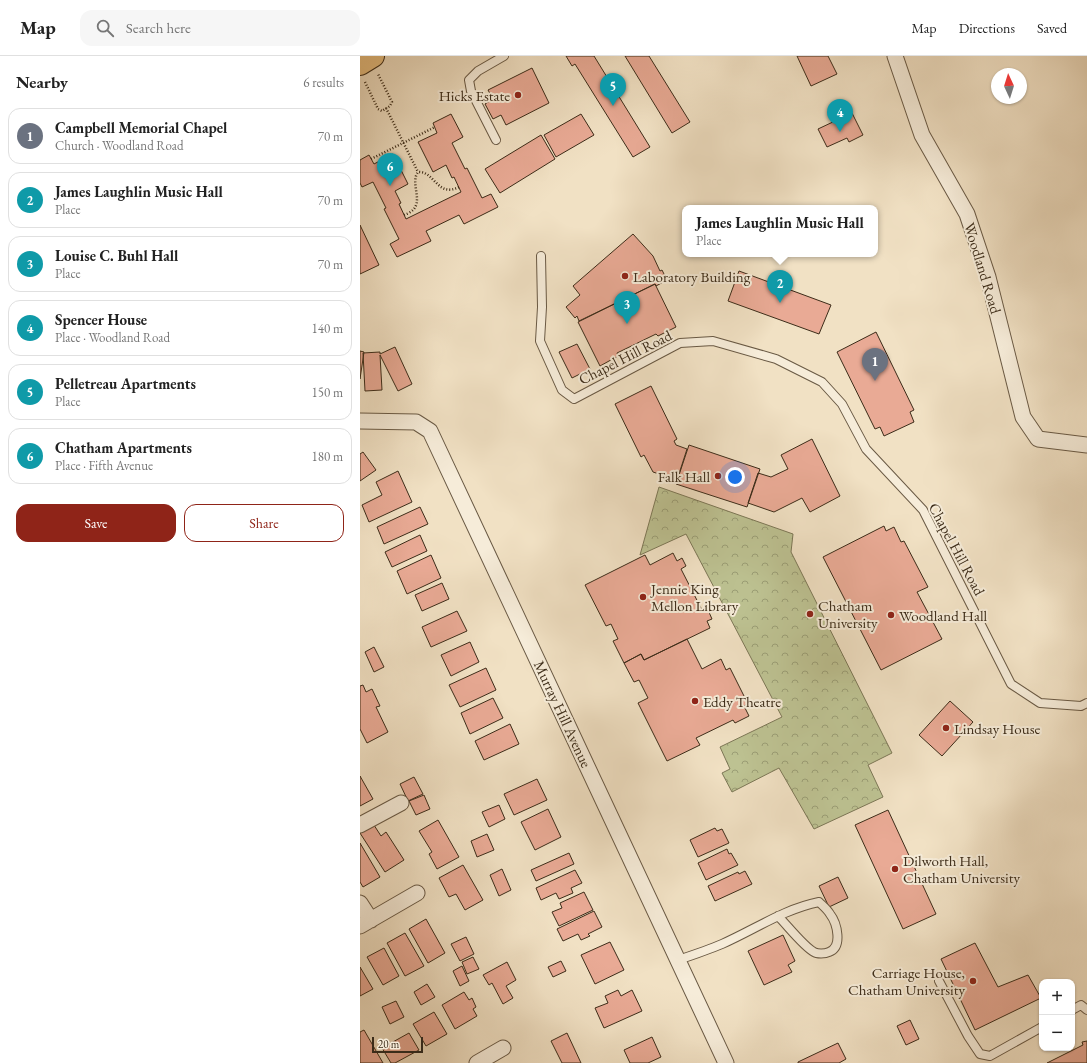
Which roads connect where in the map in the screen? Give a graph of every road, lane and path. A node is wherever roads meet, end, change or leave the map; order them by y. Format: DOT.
graph roads {
  1 [pos="373,56"];
  2 [pos="504,56"];
  3 [pos="895,56"];
  4 [pos="360,64"];
  5 [pos="383,85"];
  6 [pos="370,92"];
  7 [pos="386,108"];
  8 [pos="435,127"];
  9 [pos="496,140"];
  10 [pos="403,143"];
  11 [pos="371,159"];
  12 [pos="418,172"];
  13 [pos="459,187"];
  14 [pos="404,215"];
  15 [pos="541,256"];
  16 [pos="360,421"];
  17 [pos="1087,445"];
  18 [pos="1087,703"];
  19 [pos="400,803"];
  20 [pos="360,825"];
  21 [pos="416,893"];
  22 [pos="360,904"];
  23 [pos="778,916"];
  24 [pos="365,923"];
  25 [pos="678,960"];
  26 [pos="939,981"];
  27 [pos="1075,1008"];
  28 [pos="1087,1010"];
  29 [pos="1039,1029"];
  30 [pos="504,1048"];
  31 [pos="477,1063"];
  32 [pos="726,1063"];
  1 -- 4 [label="highway"];
  2 -- 9 [label="lane"];
  3 -- 17 [label="street, Woodland Road"];
  5 -- 7 [label="path"];
  6 -- 7 [label="path"];
  7 -- 10 [label="path"];
  8 -- 10 [label="path"];
  10 -- 11 [label="path"];
  10 -- 12 [label="path"];
  12 -- 13 [label="path"];
  12 -- 14 [label="path"];
  15 -- 18 [label="lane, Chapel Hill Road"];
  16 -- 25 [label="street, Murray Hill Avenue"];
  19 -- 20 [label="street"];
  21 -- 24 [label="street"];
  22 -- 24 [label="street"];
  23 -- 23 [label="lane"];
  23 -- 25 [label="lane"];
  25 -- 32 [label="street, Murray Hill Avenue"];
  26 -- 29 [label="lane"];
  27 -- 28 [label="lane"];
  30 -- 31 [label="street"];
}
